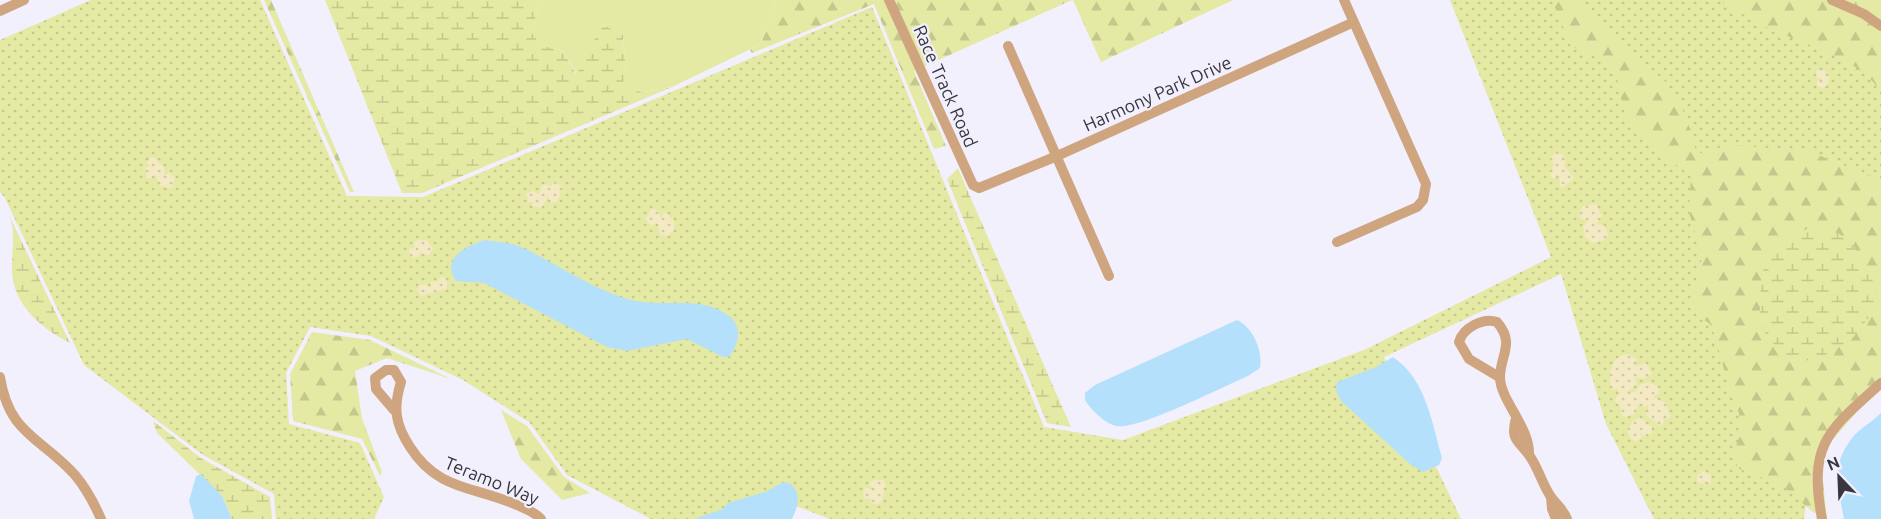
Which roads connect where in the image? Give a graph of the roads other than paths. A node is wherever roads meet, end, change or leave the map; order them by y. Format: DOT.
graph roads {
  1 [pos="24,0"];
  2 [pos="889,0"];
  3 [pos="1344,0"];
  4 [pos="1832,0"];
  5 [pos="0,11"];
  6 [pos="1354,22"];
  7 [pos="1881,26"];
  8 [pos="1008,46"];
  9 [pos="1057,156"];
  10 [pos="973,185"];
  11 [pos="1337,243"];
  12 [pos="1109,276"];
  13 [pos="0,377"];
  14 [pos="1499,377"];
  15 [pos="1881,383"];
  16 [pos="394,410"];
  17 [pos="1551,497"];
  18 [pos="101,519"];
  19 [pos="541,519"];
  20 [pos="1556,519"];
  21 [pos="1567,519"];
  22 [pos="1822,519"];
  1 -- 5 [label="street"];
  2 -- 10 [label="street, Race Track Road"];
  3 -- 6 [label="street"];
  4 -- 7 [label="street"];
  6 -- 9 [label="street, Harmony Park Drive"];
  6 -- 11 [label="street"];
  8 -- 9 [label="street"];
  9 -- 10 [label="street, Harmony Park Drive"];
  9 -- 12 [label="street"];
  13 -- 18 [label="street"];
  14 -- 14 [label="street"];
  14 -- 17 [label="street"];
  15 -- 22 [label="street"];
  16 -- 19 [label="street, Teramo Way"];
  17 -- 20 [label="street"];
  17 -- 21 [label="street"];
}
